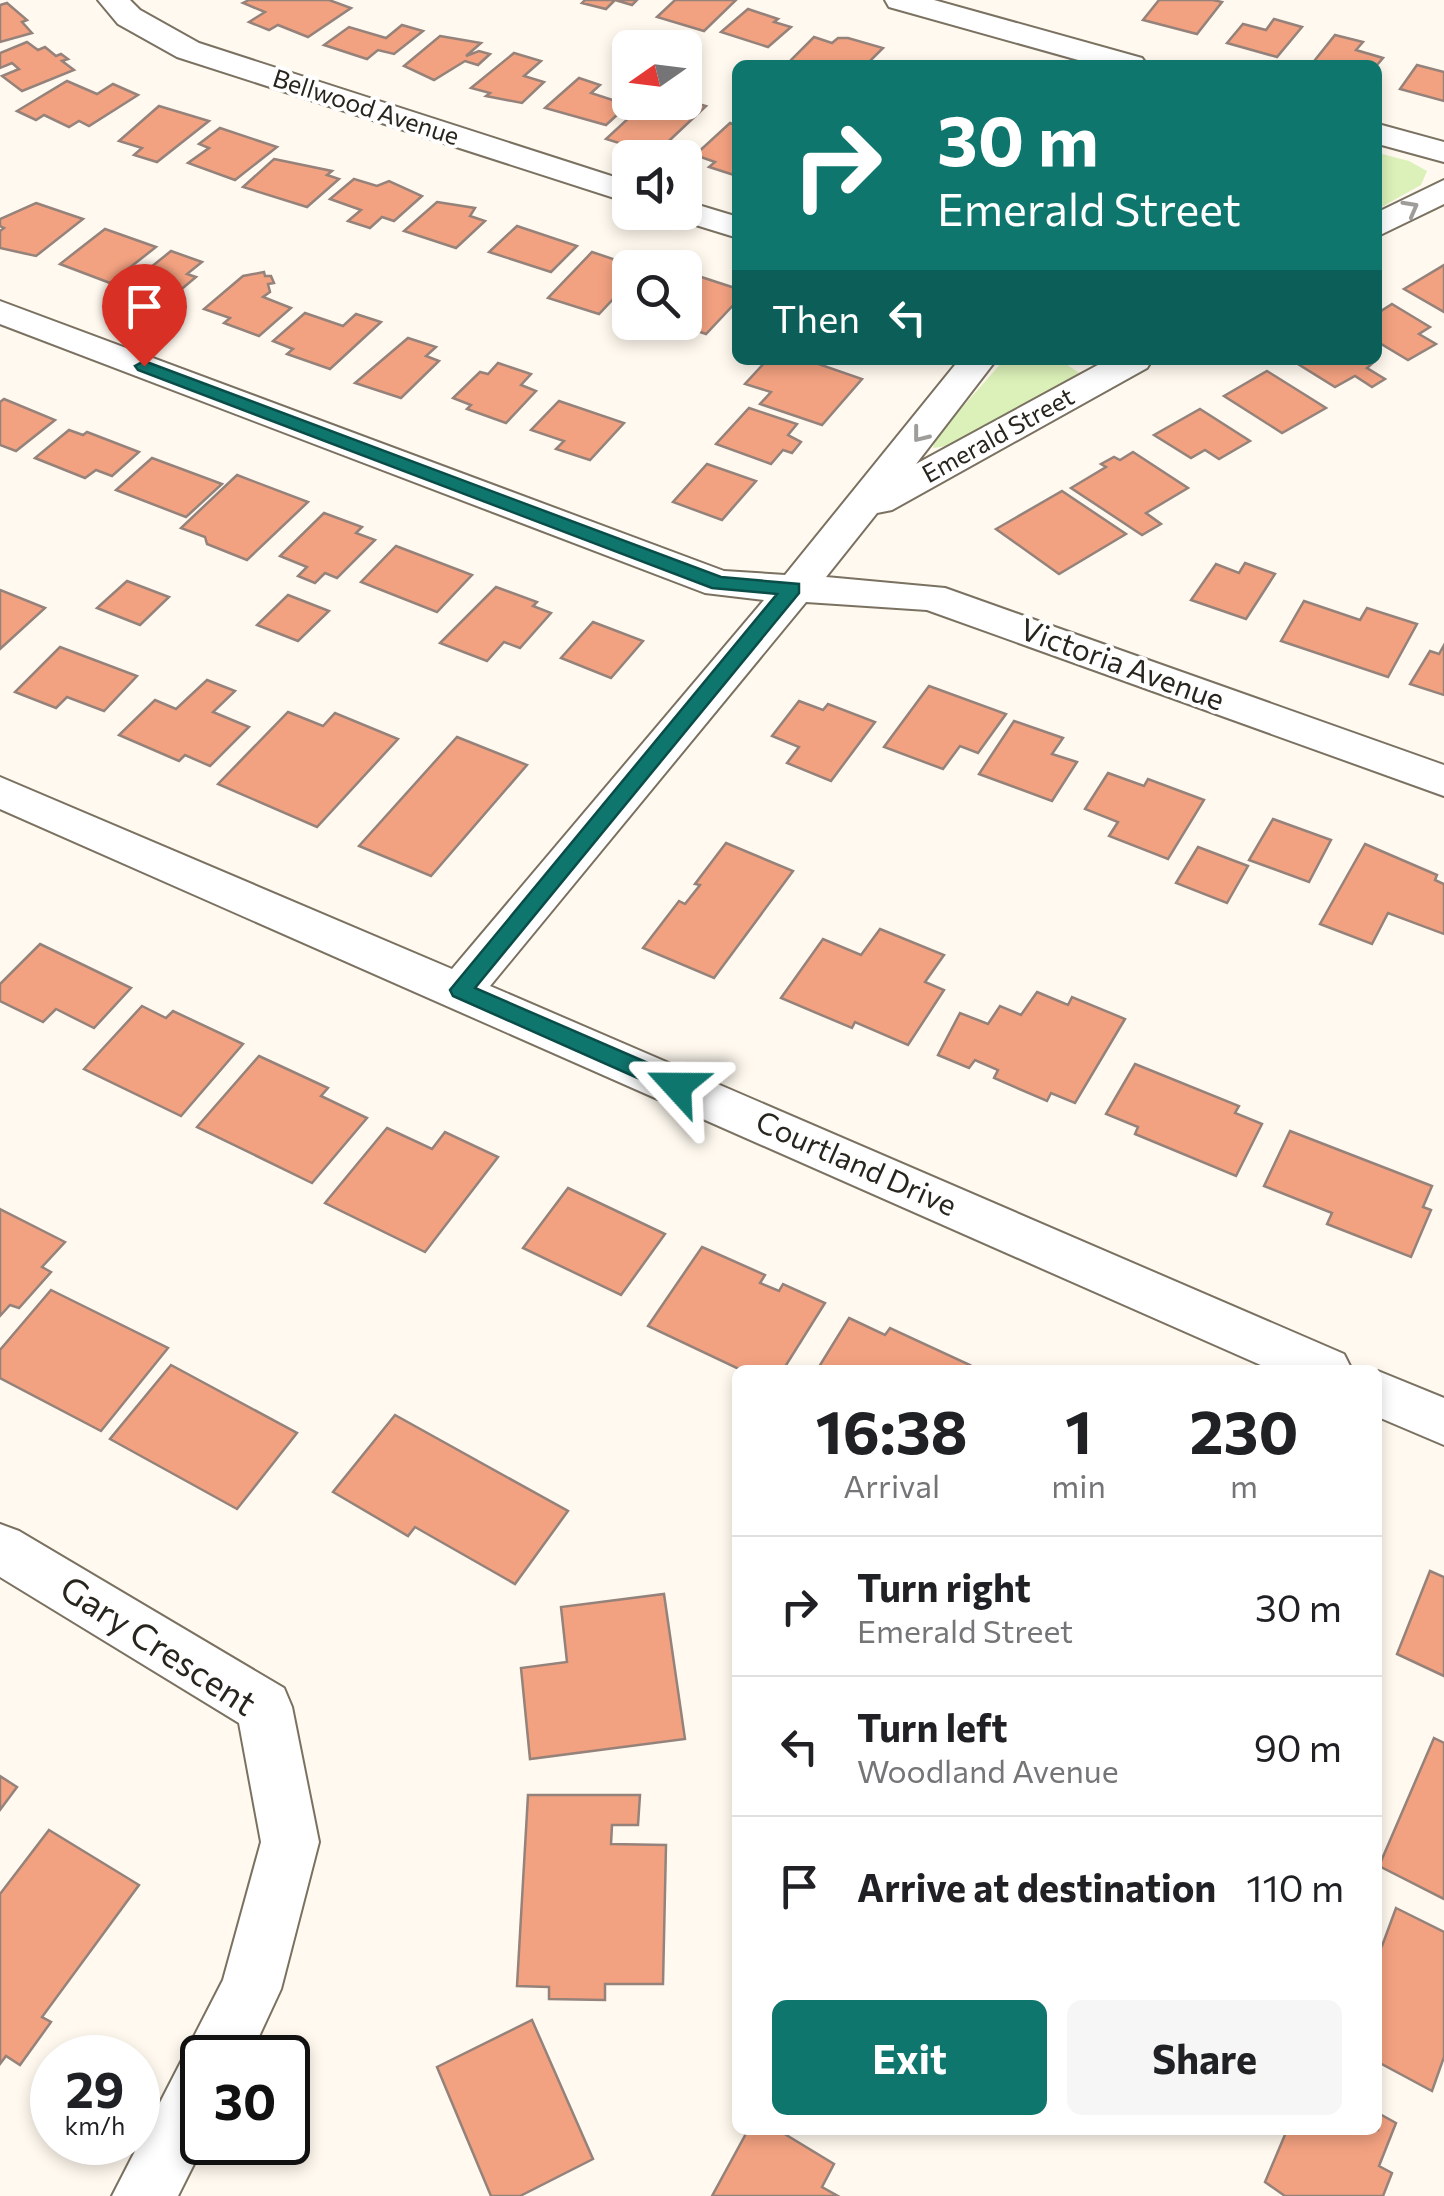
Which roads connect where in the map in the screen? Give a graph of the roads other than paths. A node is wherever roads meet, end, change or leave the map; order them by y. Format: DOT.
graph roads {
  1 [pos="113,0"];
  2 [pos="900,0"];
  3 [pos="1113,60"];
  4 [pos="1382,135"];
  5 [pos="1444,152"];
  6 [pos="612,187"];
  7 [pos="1444,190"];
  8 [pos="702,216"];
  9 [pos="1382,224"];
  10 [pos="732,226"];
  11 [pos="0,312"];
  12 [pos="974,365"];
  13 [pos="1124,365"];
  14 [pos="862,510"];
  15 [pos="792,588"];
  16 [pos="1444,780"];
  17 [pos="0,792"];
  18 [pos="460,990"];
  19 [pos="1315,1365"];
  20 [pos="1382,1394"];
  21 [pos="1444,1422"];
  22 [pos="0,1548"];
  23 [pos="228,2035"];
  24 [pos="180,2126"];
  25 [pos="144,2196"];
  1 -- 6 [label="street, Bellwood Avenue"];
  2 -- 3 [label="street"];
  4 -- 5 [label="street"];
  9 -- 7 [label="street, one-way"];
  8 -- 10 [label="street"];
  11 -- 15 [label="street, Victoria Avenue"];
  12 -- 14 [label="street, Emerald Street, one-way"];
  13 -- 14 [label="street, Emerald Street"];
  14 -- 15 [label="street, Emerald Street"];
  15 -- 16 [label="street, Victoria Avenue"];
  15 -- 18 [label="street, Emerald Street"];
  17 -- 18 [label="street, Courtland Drive"];
  18 -- 19 [label="street, Courtland Drive"];
  20 -- 21 [label="street"];
  22 -- 23 [label="street, Gary Crescent"];
  24 -- 25 [label="street"];
}
